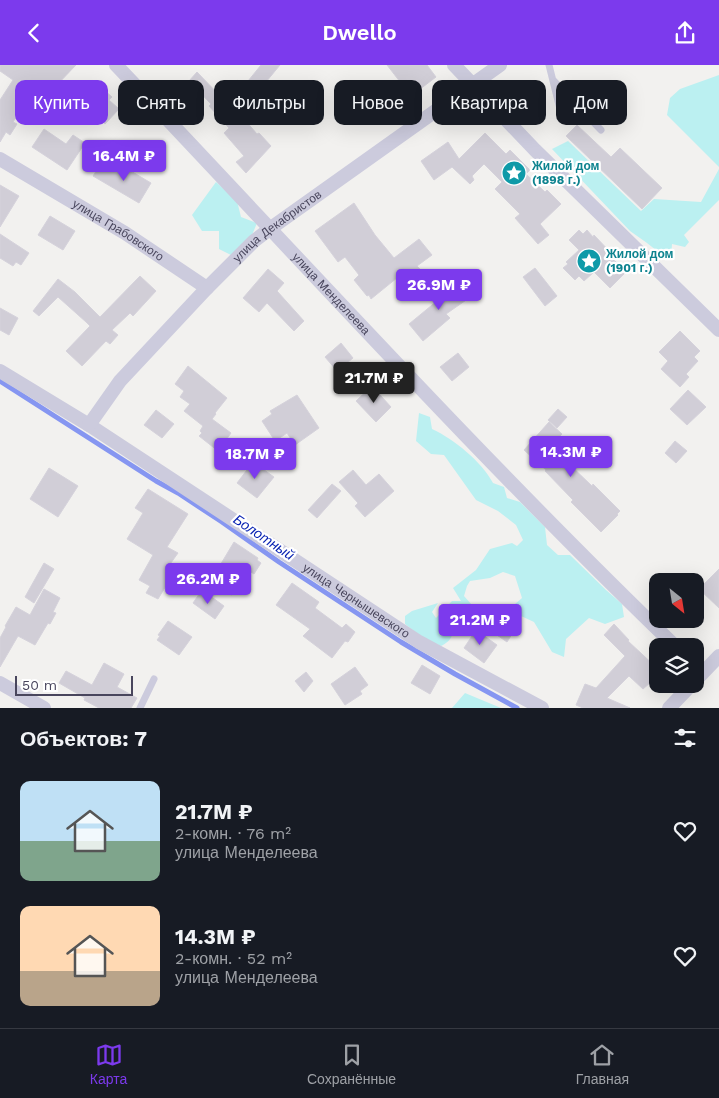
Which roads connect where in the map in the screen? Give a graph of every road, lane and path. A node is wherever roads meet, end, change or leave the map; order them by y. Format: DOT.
graph roads {
  1 [pos="116,65"];
  2 [pos="454,65"];
  3 [pos="500,65"];
  4 [pos="549,65"];
  5 [pos="468,80"];
  6 [pos="480,80"];
  7 [pos="553,80"];
  8 [pos="556,92"];
  9 [pos="432,114"];
  10 [pos="511,125"];
  11 [pos="601,130"];
  12 [pos="0,159"];
  13 [pos="271,228"];
  14 [pos="207,288"];
  15 [pos="719,330"];
  16 [pos="0,371"];
  17 [pos="89,425"];
  18 [pos="667,638"];
  19 [pos="719,656"];
  20 [pos="704,669"];
  21 [pos="154,679"];
  22 [pos="0,683"];
  23 [pos="682,693"];
  24 [pos="44,708"];
  25 [pos="140,708"];
  26 [pos="542,708"];
  27 [pos="669,708"];
  1 -- 13 [label="street, улица Менделеева"];
  2 -- 5 [label="street"];
  3 -- 6 [label="street, улица Декабристов"];
  4 -- 7 [label="lane"];
  7 -- 8 [label="lane"];
  7 -- 11 [label="lane"];
  9 -- 13 [label="street, улица Декабристов"];
  10 -- 15 [label="street"];
  12 -- 14 [label="street, улица Грабовского"];
  13 -- 14 [label="street, улица Декабристов"];
  13 -- 18 [label="street, улица Менделеева"];
  14 -- 17 [label="street, улица Декабристов"];
  16 -- 17 [label="street, улица Чернышевского"];
  17 -- 26 [label="street, улица Чернышевского"];
  19 -- 20 [label="street"];
  21 -- 25 [label="lane"];
  22 -- 24 [label="street"];
  23 -- 27 [label="street"];
}
